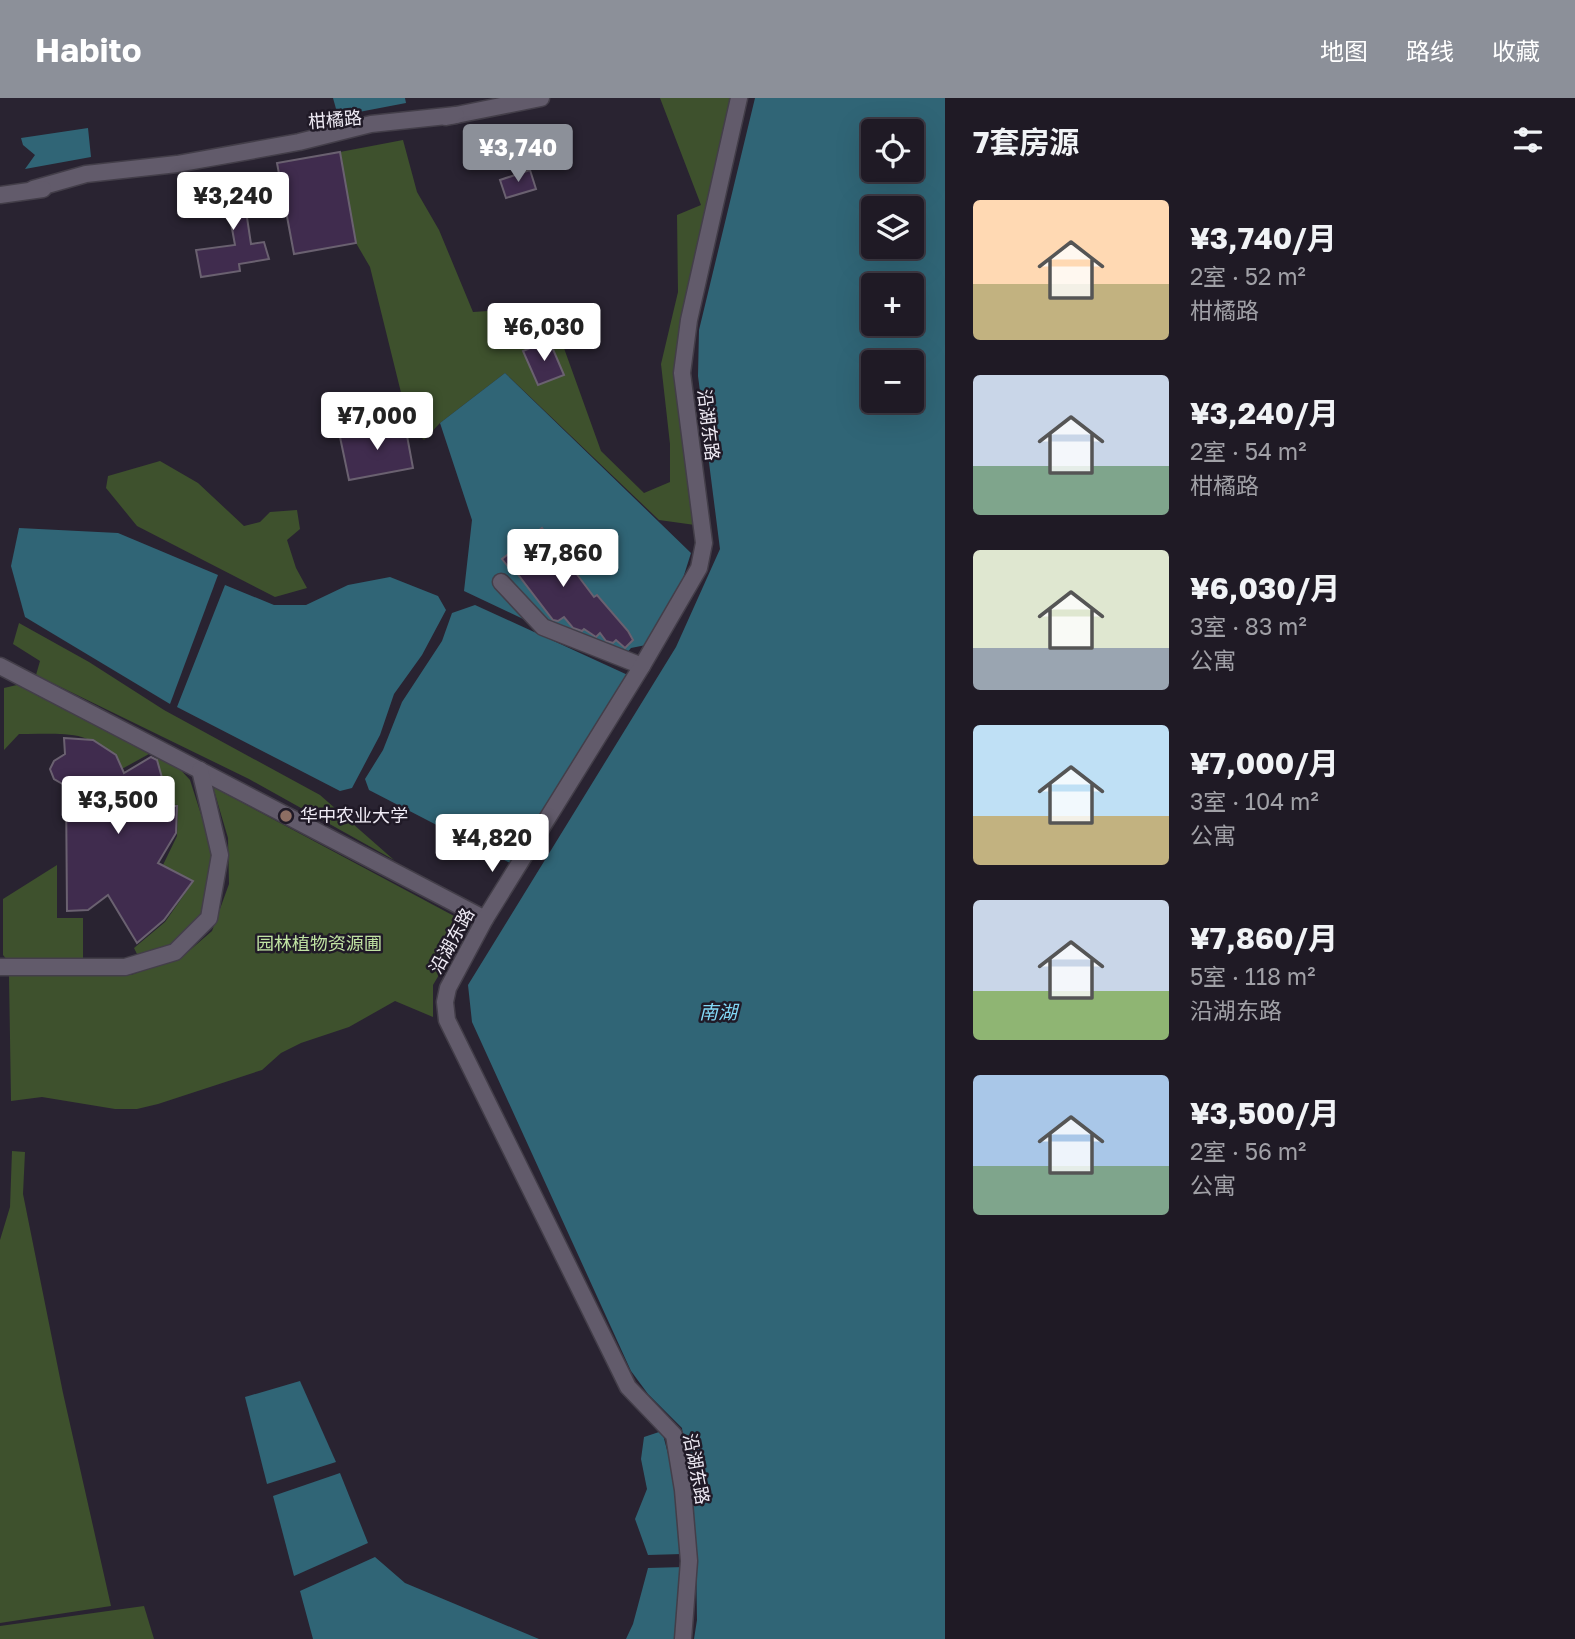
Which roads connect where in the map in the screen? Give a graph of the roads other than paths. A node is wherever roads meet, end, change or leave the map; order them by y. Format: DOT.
graph roads {
  1 [pos="541,98"];
  2 [pos="739,98"];
  3 [pos="0,195"];
  4 [pos="501,582"];
  5 [pos="0,666"];
  6 [pos="642,666"];
  7 [pos="200,770"];
  8 [pos="485,919"];
  9 [pos="0,967"];
  10 [pos="683,1639"];
  1 -- 3 [label="street, 柑橘路"];
  2 -- 6 [label="street, 沿湖东路"];
  4 -- 6 [label="street"];
  5 -- 7 [label="street"];
  6 -- 8 [label="street, 沿湖东路"];
  7 -- 8 [label="street"];
  7 -- 9 [label="street"];
  8 -- 10 [label="street, 沿湖东路"];
}
